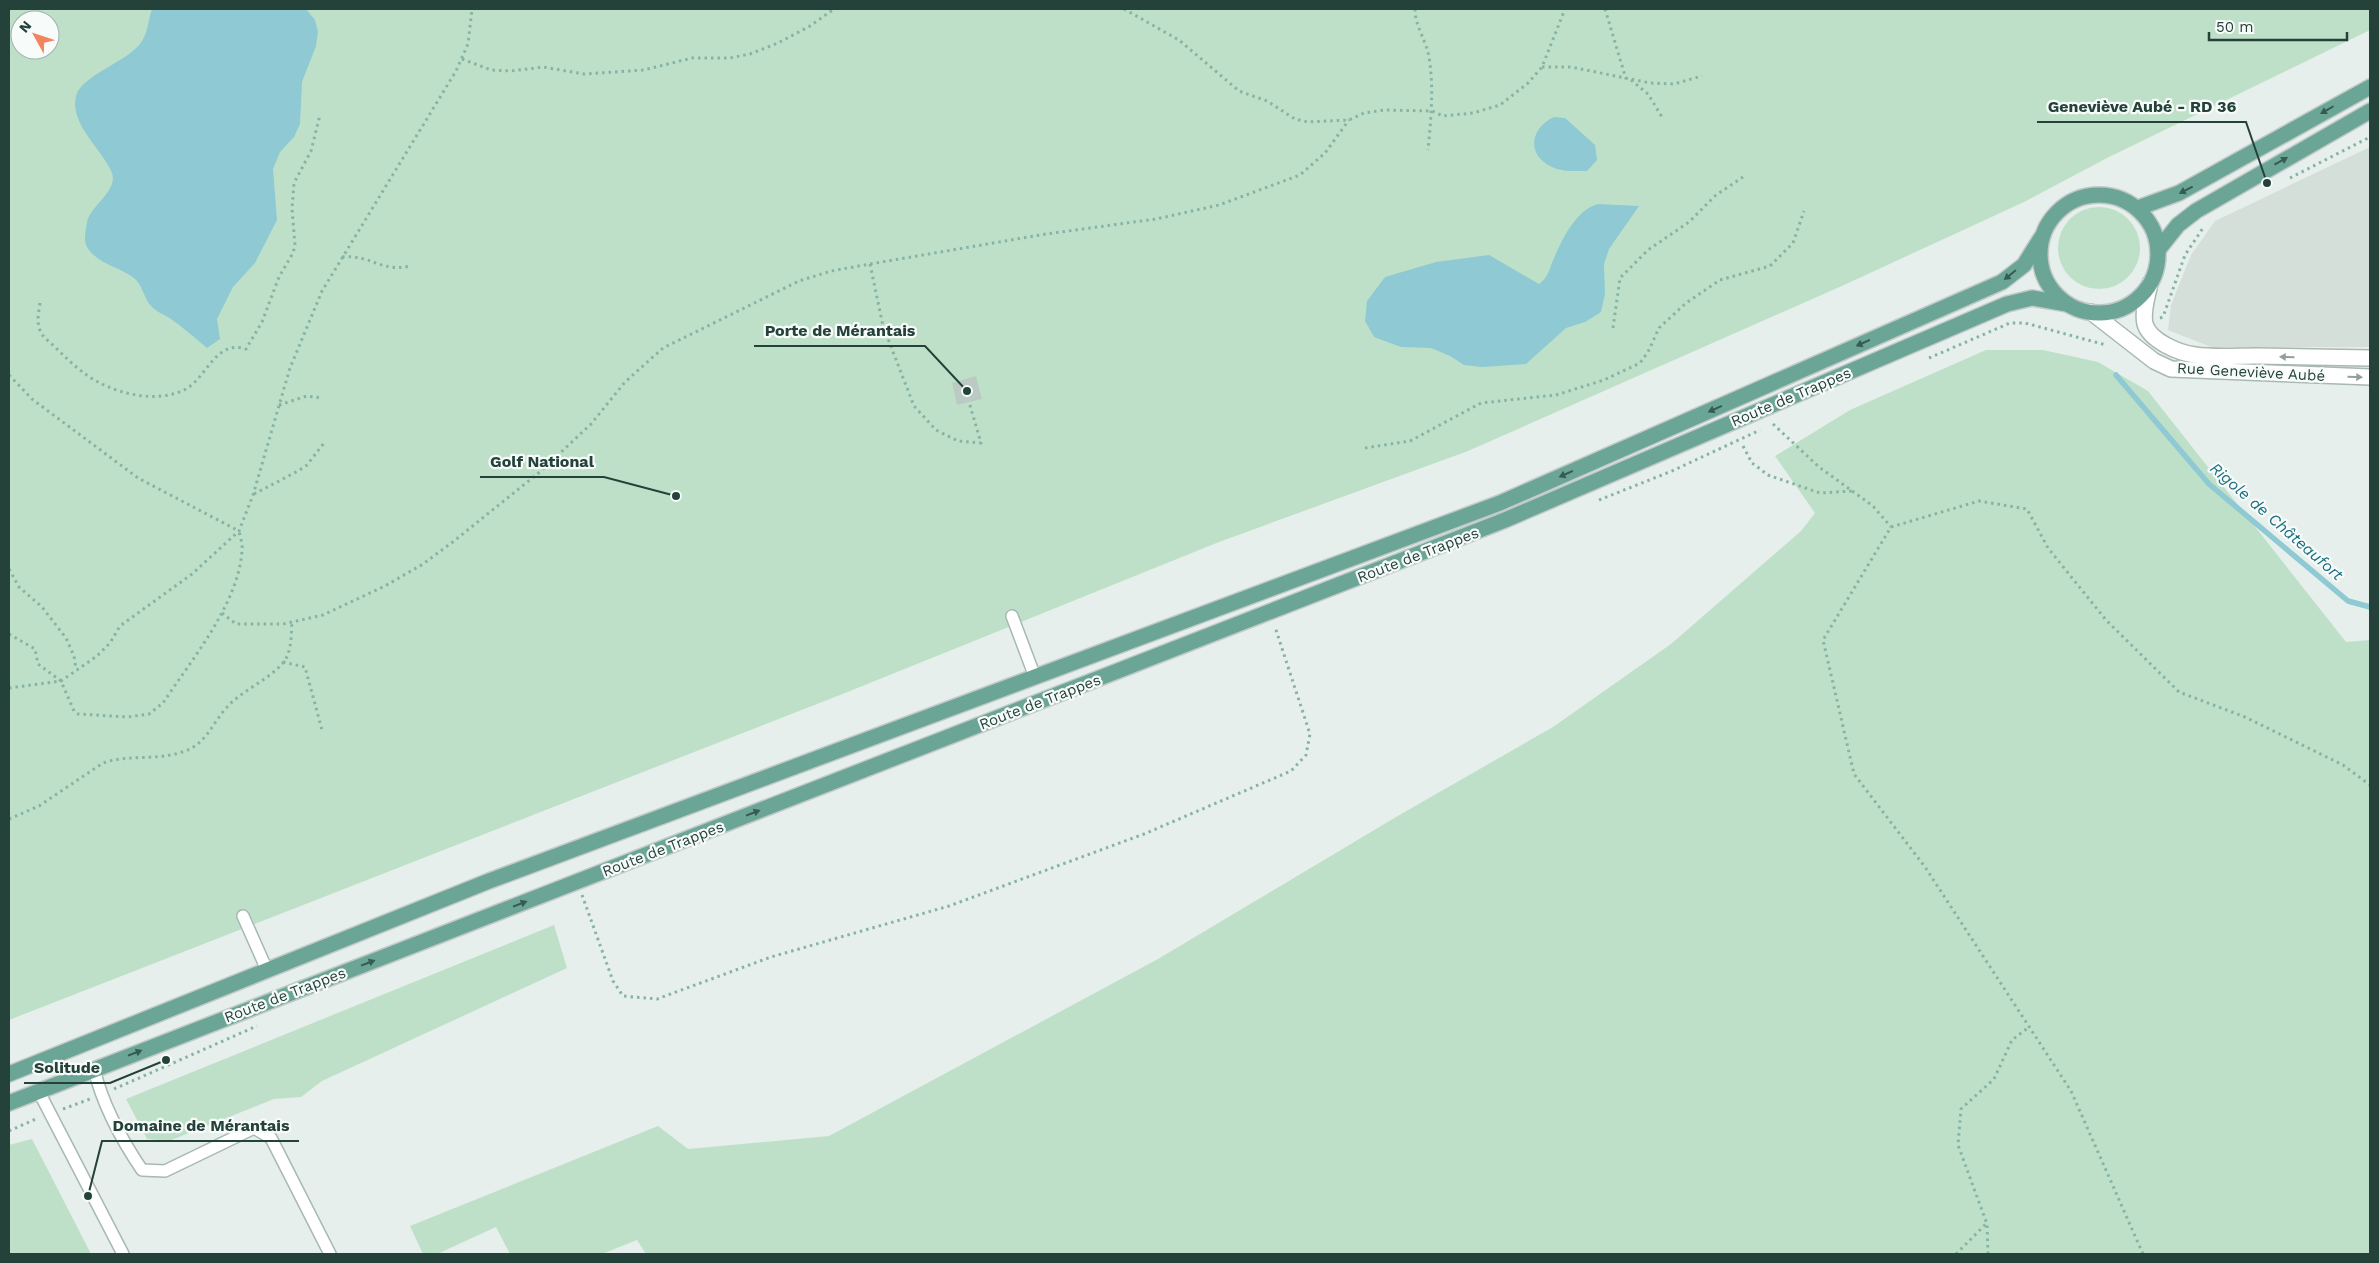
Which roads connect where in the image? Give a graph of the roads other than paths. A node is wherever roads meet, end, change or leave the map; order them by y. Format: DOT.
graph roads {
  1 [pos="2370,87"];
  2 [pos="2370,111"];
  3 [pos="2138,208"];
  4 [pos="2041,238"];
  5 [pos="2158,250"];
  6 [pos="2150,283"];
  7 [pos="2067,304"];
  8 [pos="2091,312"];
  9 [pos="2370,358"];
  10 [pos="2370,377"];
  11 [pos="1012,616"];
  12 [pos="1035,677"];
  13 [pos="242,916"];
  14 [pos="267,970"];
  15 [pos="94,1069"];
  16 [pos="9,1074"];
  17 [pos="39,1092"];
  18 [pos="9,1104"];
  19 [pos="124,1254"];
  20 [pos="330,1254"];
  1 -- 3 [label="main road, one-way"];
  5 -- 2 [label="main road, one-way"];
  3 -- 4 [label="main road"];
  3 -- 5 [label="main road"];
  4 -- 7 [label="main road"];
  4 -- 12 [label="main road, Route de Trappes, one-way"];
  5 -- 6 [label="main road"];
  6 -- 8 [label="main road"];
  9 -- 6 [label="street, Rue Geneviève Aubé, one-way"];
  7 -- 8 [label="main road"];
  15 -- 7 [label="main road, Route de Trappes, one-way"];
  8 -- 10 [label="street, Rue Geneviève Aubé, one-way"];
  11 -- 12 [label="lane"];
  12 -- 14 [label="main road, Route de Trappes"];
  13 -- 14 [label="lane"];
  14 -- 16 [label="main road, Route de Trappes"];
  15 -- 17 [label="main road, Route de Trappes"];
  15 -- 20 [label="lane"];
  17 -- 18 [label="main road, Route de Trappes"];
  17 -- 19 [label="lane"];
}
